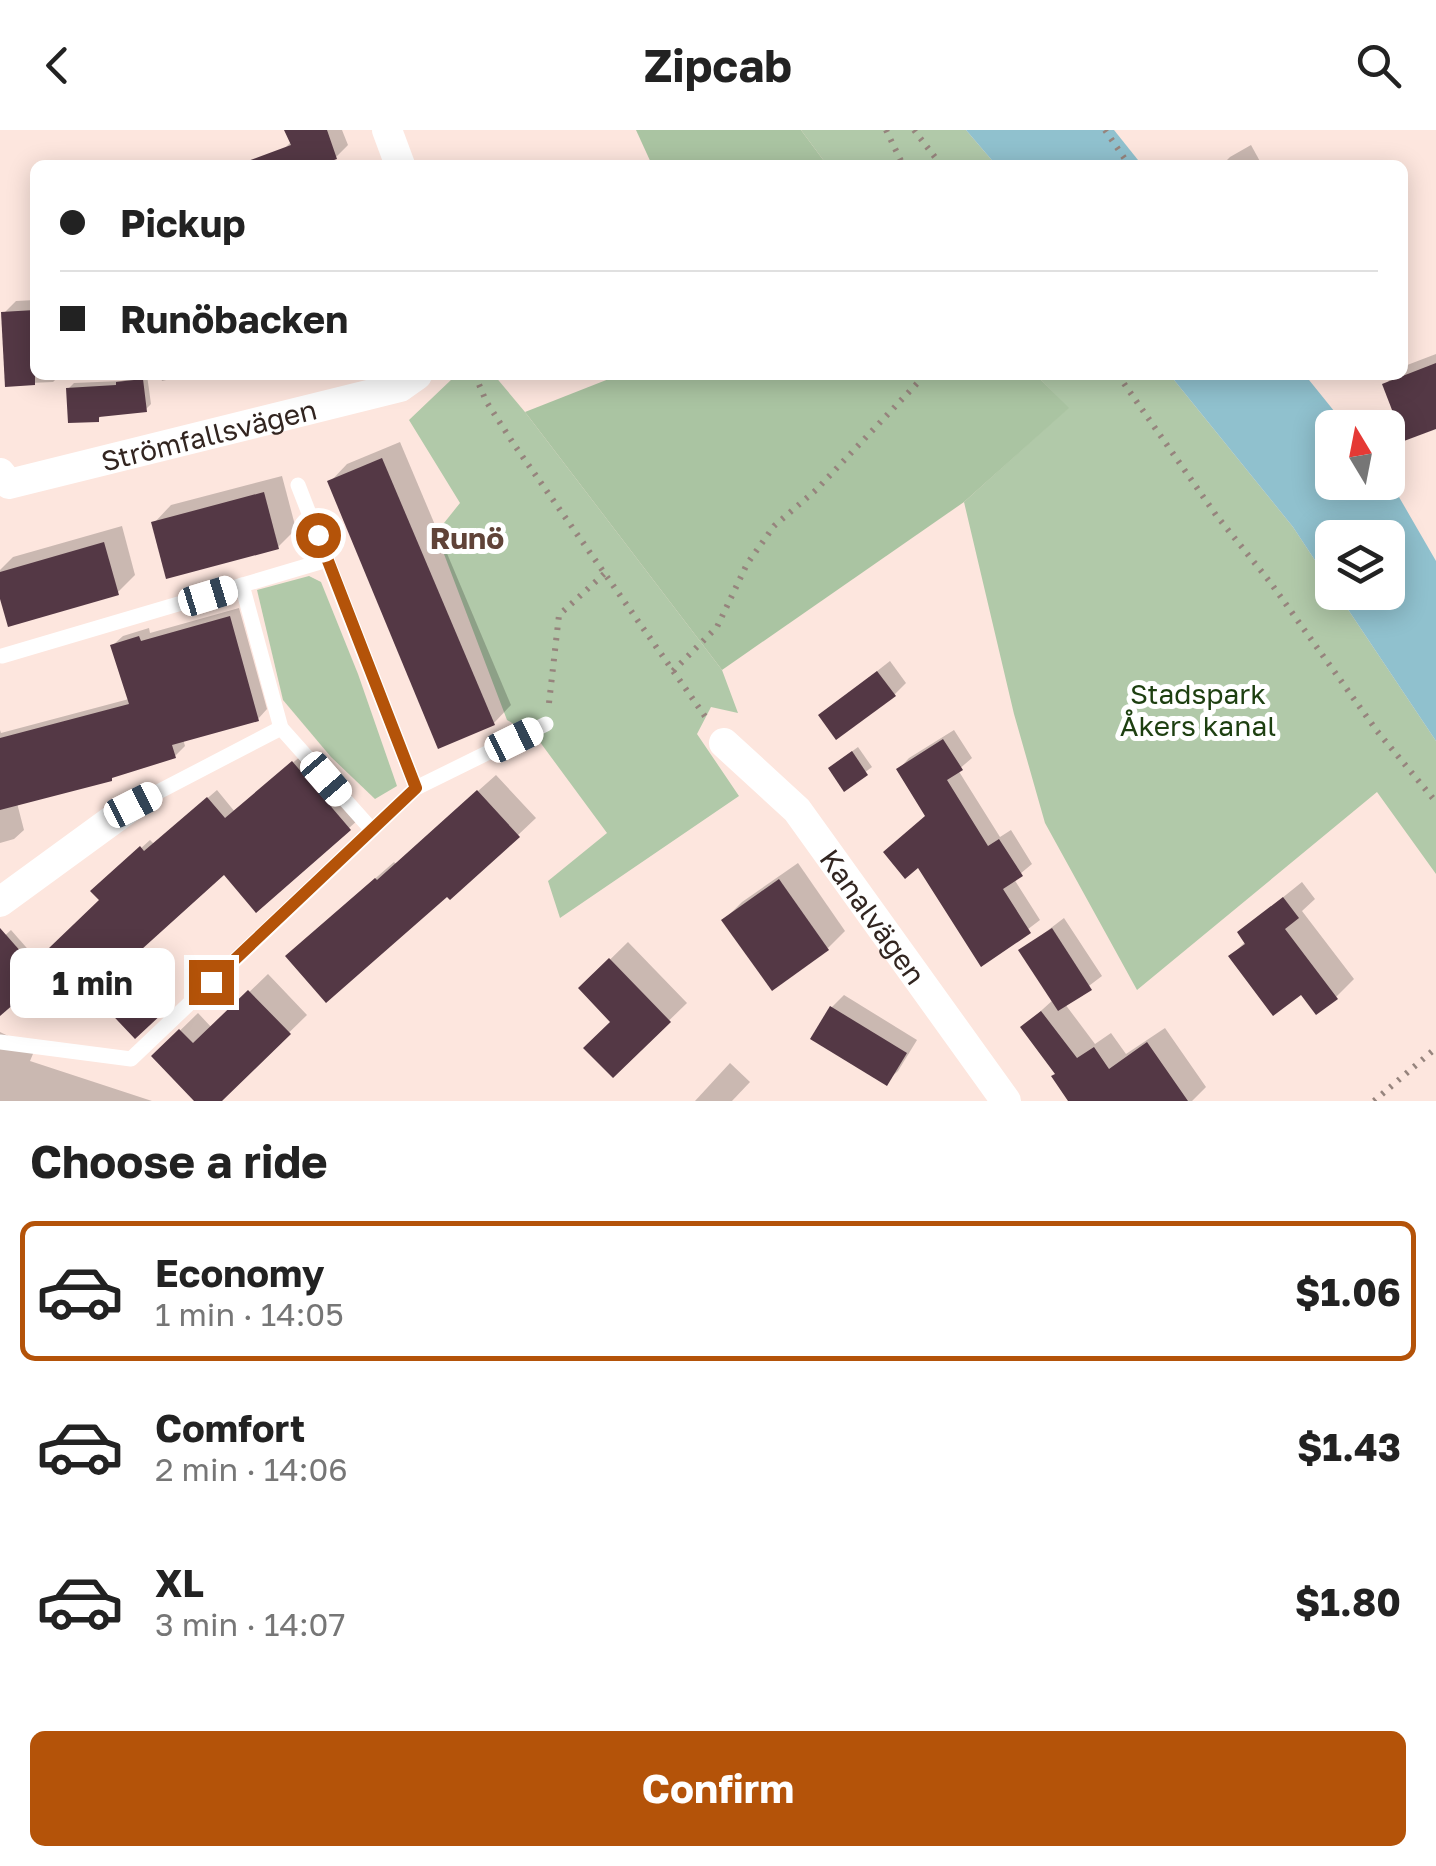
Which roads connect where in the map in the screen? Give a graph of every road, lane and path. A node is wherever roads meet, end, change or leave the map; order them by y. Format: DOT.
graph roads {
  1 [pos="387,130"];
  2 [pos="886,130"];
  3 [pos="914,130"];
  4 [pos="1105,130"];
  5 [pos="398,160"];
  6 [pos="900,160"];
  7 [pos="938,160"];
  8 [pos="1126,160"];
  9 [pos="410,380"];
  10 [pos="477,380"];
  11 [pos="921,380"];
  12 [pos="1122,380"];
  13 [pos="0,473"];
  14 [pos="298,486"];
  15 [pos="327,560"];
  16 [pos="604,574"];
  17 [pos="242,585"];
  18 [pos="2,656"];
  19 [pos="673,671"];
  20 [pos="546,724"];
  21 [pos="281,728"];
  22 [pos="724,744"];
  23 [pos="416,788"];
  24 [pos="1436,802"];
  25 [pos="133,805"];
  26 [pos="372,830"];
  27 [pos="0,902"];
  28 [pos="0,1042"];
  29 [pos="1436,1048"];
  30 [pos="1006,1101"];
  31 [pos="1374,1101"];
  1 -- 5 [label="street"];
  2 -- 6 [label="path"];
  3 -- 7 [label="path"];
  4 -- 8 [label="path"];
  9 -- 13 [label="street, Strömfallsvägen"];
  10 -- 16 [label="path"];
  11 -- 19 [label="path"];
  12 -- 24 [label="path"];
  14 -- 15 [label="lane"];
  15 -- 17 [label="lane"];
  15 -- 23 [label="lane"];
  16 -- 19 [label="path"];
  16 -- 20 [label="path"];
  17 -- 18 [label="lane"];
  17 -- 21 [label="lane"];
  19 -- 22 [label="path"];
  20 -- 23 [label="lane"];
  21 -- 25 [label="lane"];
  21 -- 26 [label="lane"];
  22 -- 30 [label="street, Kanalvägen"];
  23 -- 26 [label="lane"];
  25 -- 27 [label="street"];
  26 -- 28 [label="lane"];
  29 -- 31 [label="path"];
}
